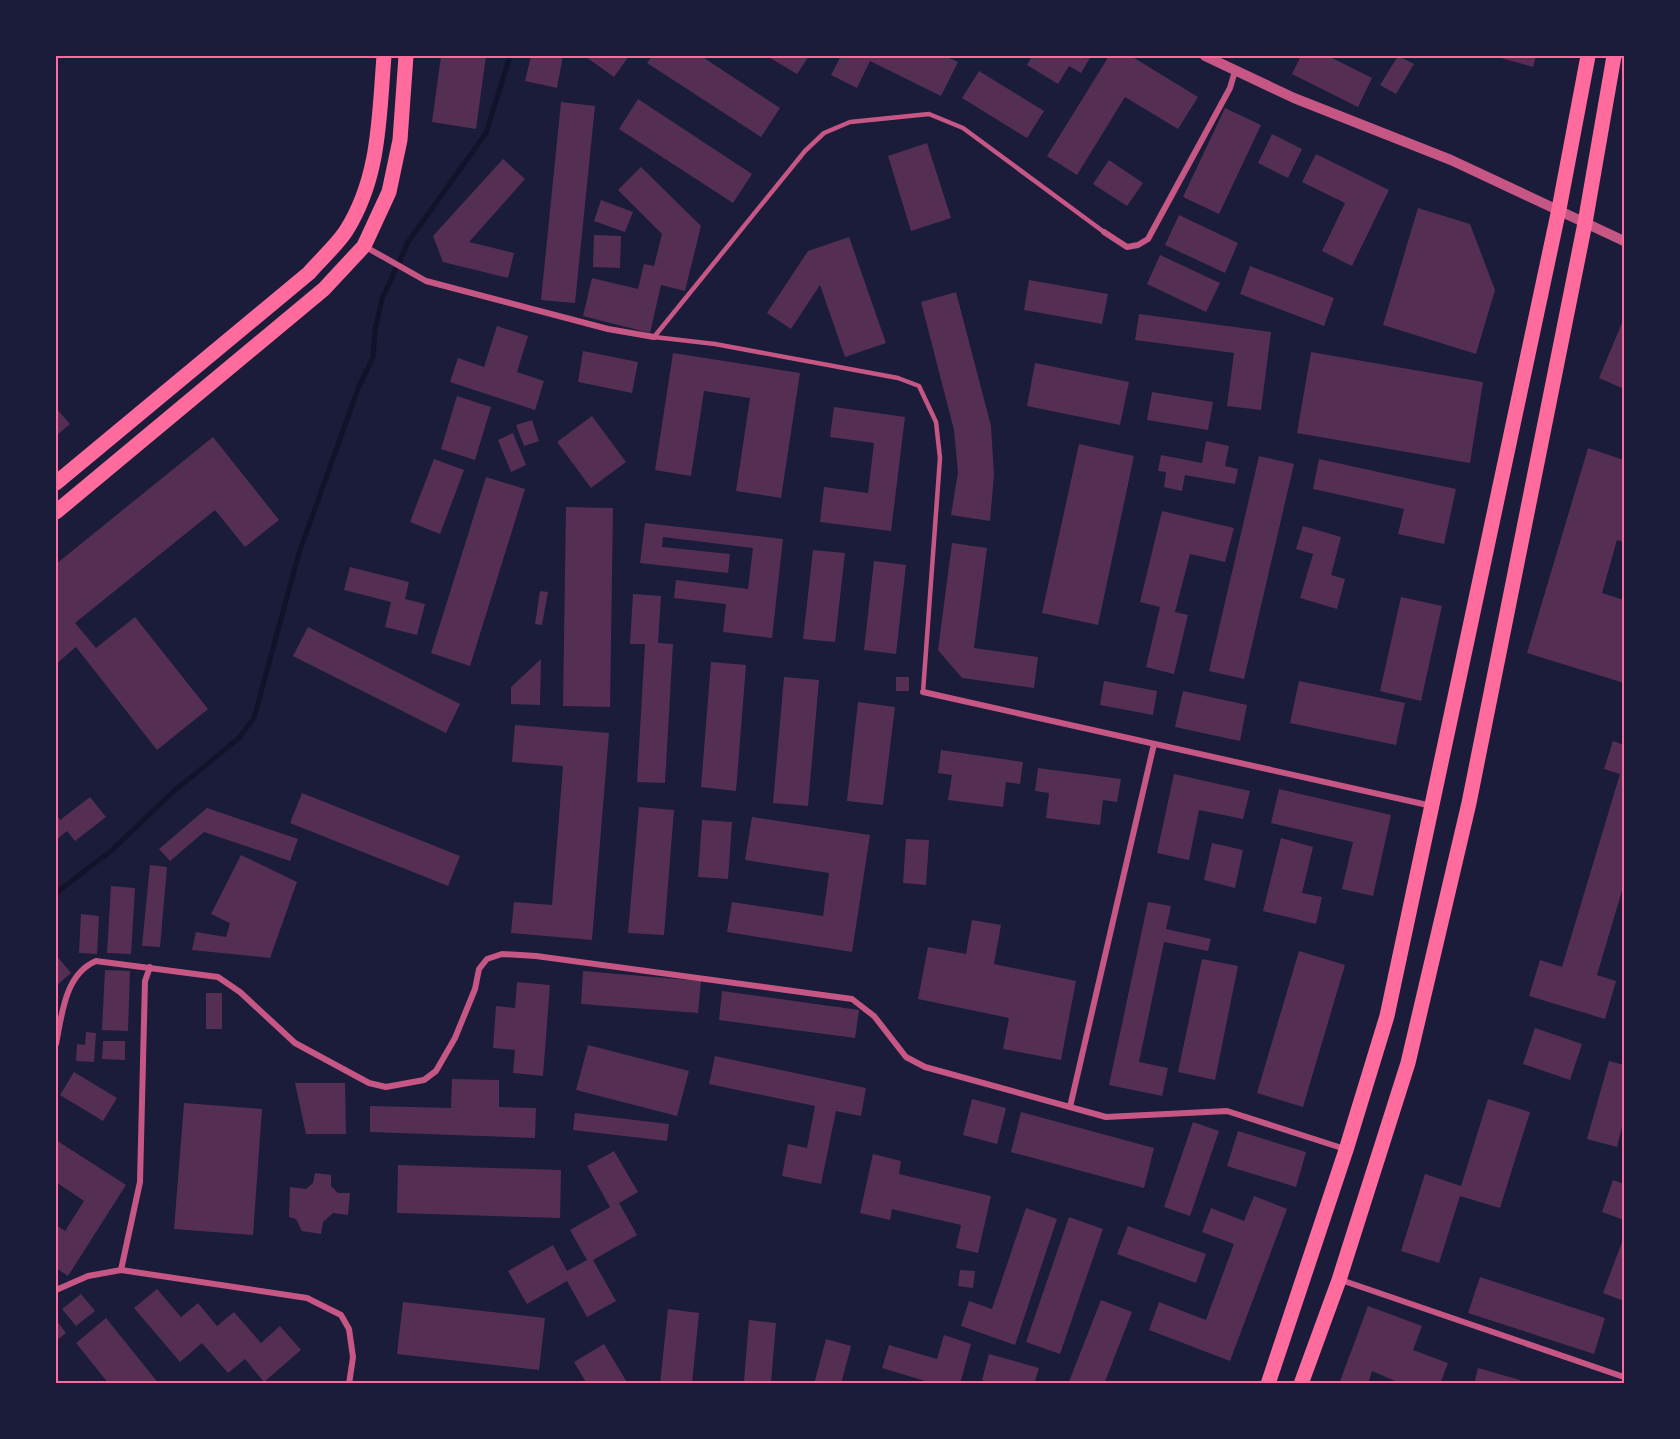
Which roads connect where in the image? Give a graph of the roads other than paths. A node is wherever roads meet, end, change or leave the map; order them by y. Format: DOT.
graph roads {
  1 [pos="384,56"];
  2 [pos="406,56"];
  3 [pos="1205,56"];
  4 [pos="1588,56"];
  5 [pos="1614,56"];
  6 [pos="1235,71"];
  7 [pos="1559,209"];
  8 [pos="1585,223"];
  9 [pos="1104,232"];
  10 [pos="1624,241"];
  11 [pos="364,246"];
  12 [pos="654,337"];
  13 [pos="56,483"];
  14 [pos="56,512"];
  15 [pos="923,692"];
  16 [pos="1154,744"];
  17 [pos="1432,807"];
  18 [pos="150,967"];
  19 [pos="56,1044"];
  20 [pos="1070,1107"];
  21 [pos="1346,1150"];
  22 [pos="121,1270"];
  23 [pos="1340,1280"];
  24 [pos="56,1290"];
  25 [pos="1624,1377"];
  26 [pos="350,1383"];
  27 [pos="1268,1383"];
  28 [pos="1301,1383"];
  1 -- 13 [label="main road"];
  2 -- 11 [label="main road"];
  3 -- 6 [label="street"];
  4 -- 7 [label="main road"];
  5 -- 8 [label="main road"];
  6 -- 7 [label="street"];
  6 -- 9 [label="street"];
  7 -- 8 [label="street"];
  7 -- 17 [label="main road"];
  8 -- 10 [label="street"];
  8 -- 23 [label="main road"];
  9 -- 12 [label="lane"];
  11 -- 12 [label="street"];
  11 -- 14 [label="main road"];
  12 -- 15 [label="lane"];
  15 -- 16 [label="street"];
  16 -- 17 [label="street"];
  16 -- 20 [label="street"];
  17 -- 21 [label="main road"];
  18 -- 19 [label="street"];
  18 -- 20 [label="street"];
  18 -- 22 [label="street"];
  20 -- 21 [label="street"];
  21 -- 27 [label="main road"];
  22 -- 24 [label="street"];
  22 -- 26 [label="street"];
  23 -- 25 [label="street"];
  23 -- 28 [label="main road"];
}
